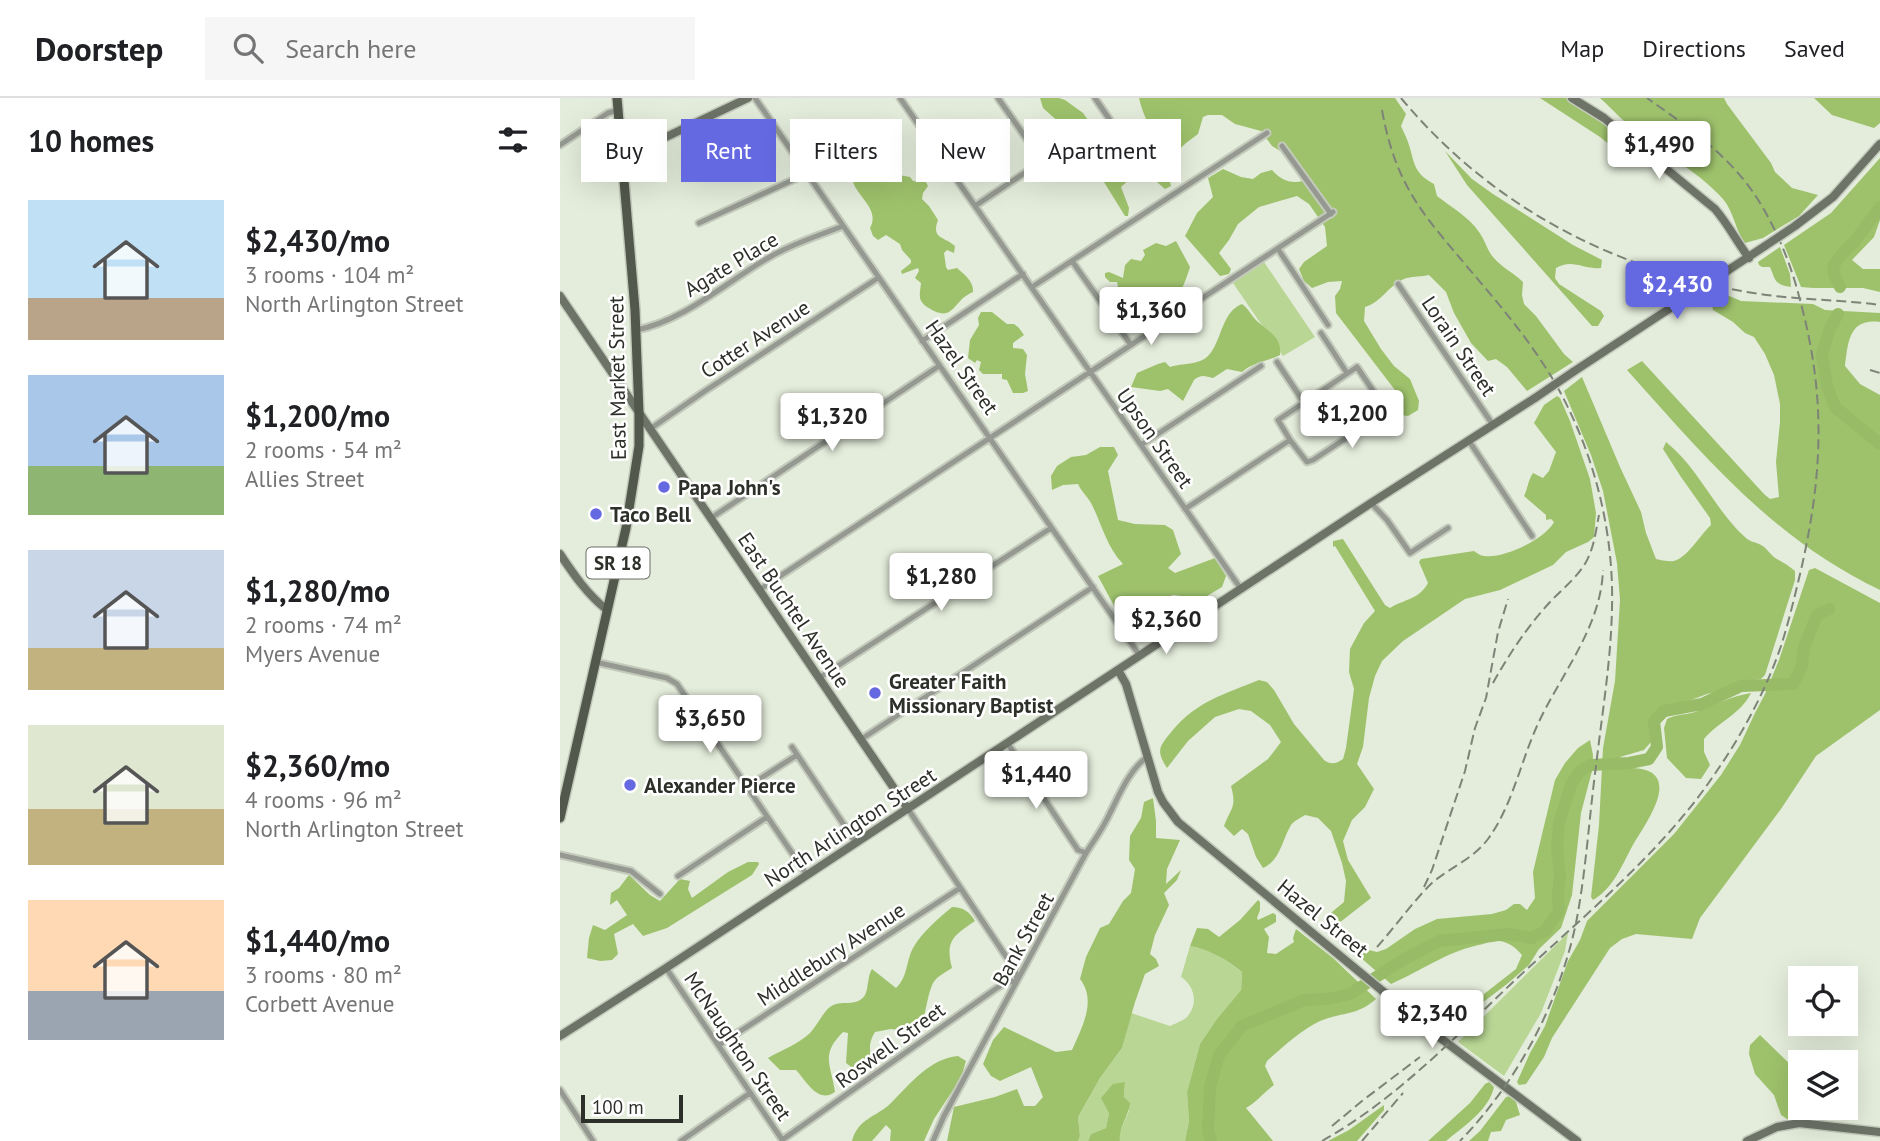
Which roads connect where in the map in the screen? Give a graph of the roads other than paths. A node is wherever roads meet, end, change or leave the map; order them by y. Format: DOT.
graph roads {
  1 [pos="617,98"];
  2 [pos="748,98"];
  3 [pos="755,98"];
  4 [pos="900,98"];
  5 [pos="998,98"];
  6 [pos="1096,98"];
  7 [pos="1572,98"];
  8 [pos="618,110"];
  9 [pos="619,119"];
  10 [pos="1110,119"];
  11 [pos="1266,133"];
  12 [pos="667,137"];
  13 [pos="563,143"];
  14 [pos="1880,144"];
  15 [pos="1282,146"];
  16 [pos="790,150"];
  17 [pos="790,181"];
  18 [pos="624,182"];
  19 [pos="812,182"];
  20 [pos="975,206"];
  21 [pos="699,223"];
  22 [pos="842,226"];
  23 [pos="1278,249"];
  24 [pos="1749,258"];
  25 [pos="1072,261"];
  26 [pos="1023,275"];
  27 [pos="878,278"];
  28 [pos="1398,284"];
  29 [pos="1032,287"];
  30 [pos="560,296"];
  31 [pos="1328,325"];
  32 [pos="636,330"];
  33 [pos="1321,333"];
  34 [pos="922,341"];
  35 [pos="1131,345"];
  36 [pos="1277,362"];
  37 [pos="939,366"];
  38 [pos="1261,366"];
  39 [pos="1090,372"];
  40 [pos="1347,373"];
  41 [pos="1303,401"];
  42 [pos="639,413"];
  43 [pos="1493,425"];
  44 [pos="650,429"];
  45 [pos="990,438"];
  46 [pos="1290,440"];
  47 [pos="1469,441"];
  48 [pos="1141,445"];
  49 [pos="1371,503"];
  50 [pos="1185,509"];
  51 [pos="711,518"];
  52 [pos="1051,528"];
  53 [pos="1448,528"];
  54 [pos="1532,536"];
  55 [pos="560,554"];
  56 [pos="1093,587"];
  57 [pos="1241,589"];
  58 [pos="759,590"];
  59 [pos="607,610"];
  60 [pos="1140,656"];
  61 [pos="595,662"];
  62 [pos="1118,670"];
  63 [pos="818,678"];
  64 [pos="860,740"];
  65 [pos="1008,744"];
  66 [pos="792,747"];
  67 [pos="797,755"];
  68 [pos="1147,757"];
  69 [pos="747,787"];
  70 [pos="908,809"];
  71 [pos="767,817"];
  72 [pos="560,818"];
  73 [pos="856,844"];
  74 [pos="1086,853"];
  75 [pos="560,855"];
  76 [pos="807,875"];
  77 [pos="678,876"];
  78 [pos="960,888"];
  79 [pos="660,894"];
  80 [pos="666,968"];
  81 [pos="1017,980"];
  82 [pos="560,1036"];
  83 [pos="719,1045"];
  84 [pos="560,1090"];
  85 [pos="750,1093"];
  86 [pos="1880,1132"];
  87 [pos="686,1140"];
  88 [pos="783,1140"];
  89 [pos="593,1141"];
  90 [pos="933,1141"];
  91 [pos="1577,1141"];
  92 [pos="1747,1141"];
  1 -- 8 [label="main road, East Market Street / SR 18"];
  2 -- 12 [label="street"];
  3 -- 16 [label="street, Hazel Street"];
  4 -- 20 [label="street, Upson Street"];
  5 -- 20 [label="street"];
  6 -- 10 [label="street"];
  7 -- 24 [label="street"];
  8 -- 9 [label="main road, East Market Street / SR 18"];
  8 -- 13 [label="street"];
  11 -- 25 [label="street"];
  14 -- 24 [label="street, North Arlington Street, bridge"];
  15 -- 23 [label="street"];
  17 -- 21 [label="street"];
  18 -- 32 [label="main road, East Market Street / SR 18"];
  19 -- 22 [label="street, Hazel Street"];
  20 -- 26 [label="street, Upson Street"];
  22 -- 27 [label="street, Hazel Street"];
  22 -- 32 [label="street, Agate Place"];
  23 -- 31 [label="street"];
  23 -- 35 [label="street"];
  24 -- 43 [label="street, North Arlington Street, bridge"];
  25 -- 29 [label="street"];
  25 -- 35 [label="street"];
  26 -- 29 [label="street, Upson Street"];
  26 -- 34 [label="street"];
  27 -- 34 [label="street, Hazel Street"];
  27 -- 44 [label="street, Cotter Avenue"];
  28 -- 43 [label="street, Lorain Street"];
  29 -- 39 [label="street, Upson Street"];
  30 -- 42 [label="street, East Buchtel Avenue"];
  32 -- 42 [label="main road, East Market Street / SR 18"];
  33 -- 40 [label="street"];
  34 -- 37 [label="street, Hazel Street"];
  35 -- 39 [label="street"];
  36 -- 41 [label="street"];
  37 -- 45 [label="street, Hazel Street"];
  37 -- 51 [label="street"];
  38 -- 48 [label="street"];
  39 -- 45 [label="street"];
  39 -- 48 [label="street, Upson Street"];
  40 -- 41 [label="street"];
  40 -- 46 [label="street"];
  41 -- 46 [label="street"];
  42 -- 44 [label="street, East Buchtel Avenue"];
  42 -- 59 [label="main road, East Market Street / SR 18"];
  43 -- 47 [label="street, North Arlington Street"];
  44 -- 51 [label="street, East Buchtel Avenue"];
  45 -- 52 [label="street, Hazel Street"];
  45 -- 58 [label="street"];
  46 -- 50 [label="street"];
  47 -- 49 [label="street, North Arlington Street"];
  47 -- 54 [label="street"];
  48 -- 50 [label="street, Upson Street"];
  49 -- 53 [label="street"];
  49 -- 57 [label="street, North Arlington Street"];
  50 -- 57 [label="street, Upson Street"];
  51 -- 58 [label="street, East Buchtel Avenue"];
  52 -- 56 [label="street, Hazel Street"];
  52 -- 63 [label="street"];
  55 -- 59 [label="street"];
  56 -- 60 [label="street, Hazel Street"];
  56 -- 64 [label="street"];
  57 -- 60 [label="street, North Arlington Street"];
  58 -- 63 [label="street, East Buchtel Avenue"];
  59 -- 61 [label="main road, East Market Street / SR 18"];
  60 -- 62 [label="street, North Arlington Street"];
  61 -- 69 [label="street"];
  61 -- 72 [label="main road, East Market Street / SR 18"];
  62 -- 65 [label="street, North Arlington Street"];
  62 -- 68 [label="street, Hazel Street"];
  63 -- 64 [label="street, East Buchtel Avenue"];
  64 -- 70 [label="street, East Buchtel Avenue"];
  65 -- 70 [label="street, North Arlington Street"];
  65 -- 74 [label="street"];
  66 -- 67 [label="street"];
  67 -- 69 [label="street"];
  67 -- 73 [label="street"];
  68 -- 74 [label="street, Bank Street"];
  68 -- 91 [label="street, Hazel Street"];
  69 -- 71 [label="street"];
  70 -- 73 [label="street, North Arlington Street"];
  70 -- 78 [label="street, East Buchtel Avenue"];
  71 -- 76 [label="street"];
  71 -- 77 [label="street"];
  73 -- 76 [label="street, North Arlington Street"];
  74 -- 81 [label="street, Bank Street"];
  75 -- 79 [label="street"];
  76 -- 80 [label="street, North Arlington Street"];
  78 -- 81 [label="street, East Buchtel Avenue"];
  78 -- 83 [label="street, Middlebury Avenue"];
  80 -- 82 [label="street, North Arlington Street"];
  80 -- 83 [label="street, McNaughton Street"];
  81 -- 88 [label="street, Roswell Street"];
  81 -- 90 [label="street, Bank Street"];
  83 -- 85 [label="street, McNaughton Street"];
  84 -- 89 [label="street"];
  85 -- 87 [label="street"];
  85 -- 88 [label="street, McNaughton Street"];
  86 -- 92 [label="street"];
}
